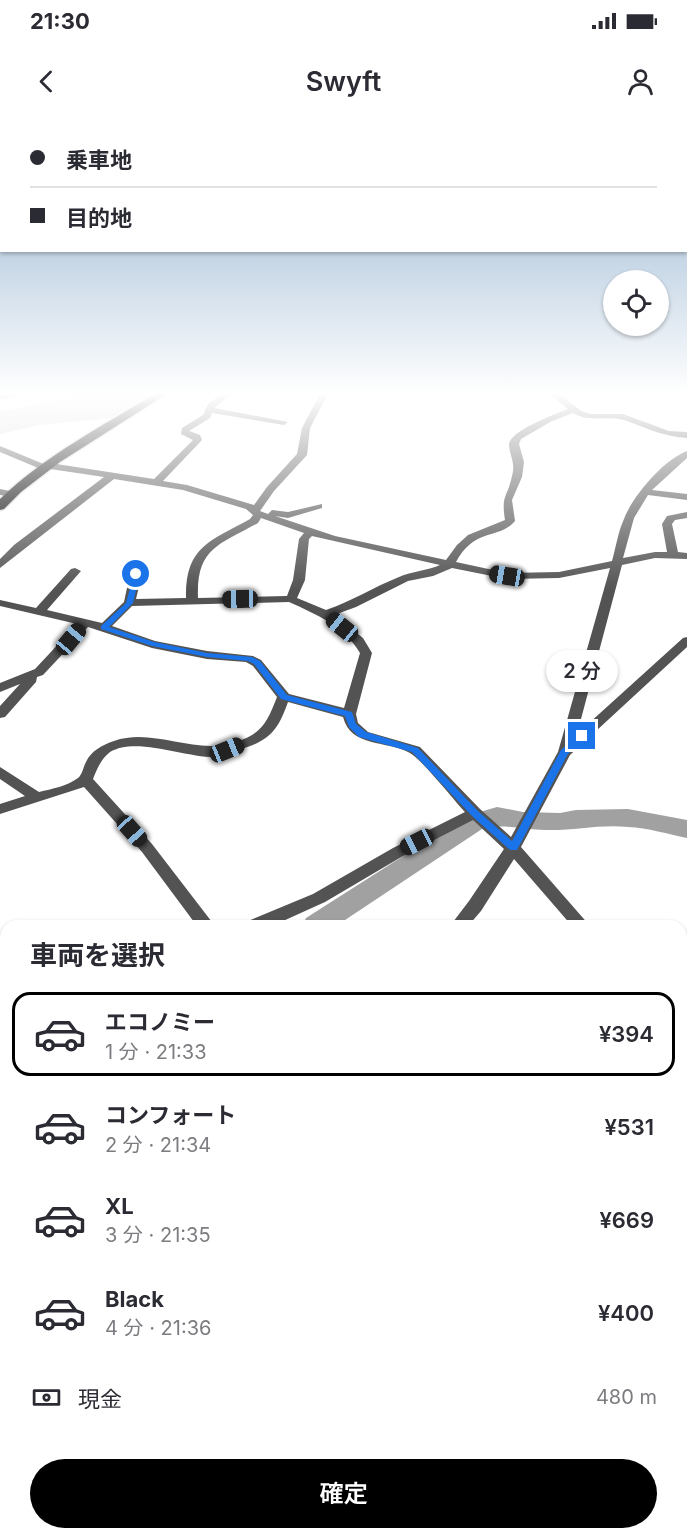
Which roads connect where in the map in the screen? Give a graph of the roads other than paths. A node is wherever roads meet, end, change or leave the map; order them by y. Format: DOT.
graph roads {
  1 [pos="24,458"];
  2 [pos="62,458"];
  3 [pos="180,458"];
  4 [pos="299,458"];
  5 [pos="518,458"];
  6 [pos="683,458"];
  7 [pos="48,467"];
  8 [pos="113,475"];
  9 [pos="157,482"];
  10 [pos="644,492"];
  11 [pos="6,493"];
  12 [pos="687,497"];
  13 [pos="0,506"];
  14 [pos="318,506"];
  15 [pos="257,511"];
  16 [pos="687,515"];
  17 [pos="310,532"];
  18 [pos="673,555"];
  19 [pos="687,556"];
  20 [pos="615,563"];
  21 [pos="0,565"];
  22 [pos="449,565"];
  23 [pos="75,571"];
  24 [pos="136,574"];
  25 [pos="291,598"];
  26 [pos="192,600"];
  27 [pos="0,603"];
  28 [pos="129,603"];
  29 [pos="38,613"];
  30 [pos="326,614"];
  31 [pos="84,624"];
  32 [pos="104,627"];
  33 [pos="687,641"];
  34 [pos="39,672"];
  35 [pos="0,688"];
  36 [pos="284,697"];
  37 [pos="0,714"];
  38 [pos="349,714"];
  39 [pos="565,752"];
  40 [pos="0,772"];
  41 [pos="86,780"];
  42 [pos="37,798"];
  43 [pos="0,809"];
  44 [pos="475,813"];
  45 [pos="513,848"];
  46 [pos="202,920"];
  47 [pos="268,920"];
  48 [pos="463,920"];
  49 [pos="577,920"];
  1 -- 7 [label="street"];
  2 -- 7 [label="highway"];
  3 -- 9 [label="street"];
  4 -- 15 [label="street"];
  5 -- 22 [label="street"];
  6 -- 10 [label="street"];
  7 -- 8 [label="street"];
  7 -- 11 [label="highway"];
  8 -- 9 [label="street"];
  8 -- 21 [label="street"];
  9 -- 15 [label="street"];
  10 -- 12 [label="street"];
  10 -- 20 [label="street"];
  11 -- 13 [label="highway"];
  14 -- 15 [label="street"];
  15 -- 17 [label="street"];
  15 -- 26 [label="street"];
  16 -- 18 [label="street"];
  17 -- 22 [label="street"];
  17 -- 25 [label="street"];
  18 -- 19 [label="street"];
  18 -- 20 [label="street"];
  20 -- 22 [label="street"];
  20 -- 39 [label="street"];
  22 -- 30 [label="street"];
  23 -- 29 [label="street"];
  24 -- 28 [label="street"];
  25 -- 26 [label="street"];
  25 -- 30 [label="street"];
  26 -- 28 [label="street"];
  27 -- 29 [label="street"];
  28 -- 32 [label="street"];
  29 -- 31 [label="street"];
  30 -- 38 [label="street"];
  31 -- 32 [label="street"];
  31 -- 34 [label="street"];
  32 -- 36 [label="street"];
  33 -- 39 [label="street"];
  34 -- 35 [label="street"];
  34 -- 37 [label="street"];
  36 -- 38 [label="street"];
  36 -- 41 [label="street"];
  38 -- 44 [label="street"];
  39 -- 45 [label="street"];
  40 -- 42 [label="street"];
  41 -- 42 [label="street"];
  41 -- 46 [label="street"];
  42 -- 43 [label="street"];
  44 -- 45 [label="street"];
  44 -- 47 [label="street"];
  45 -- 48 [label="street"];
  45 -- 49 [label="street"];
}
